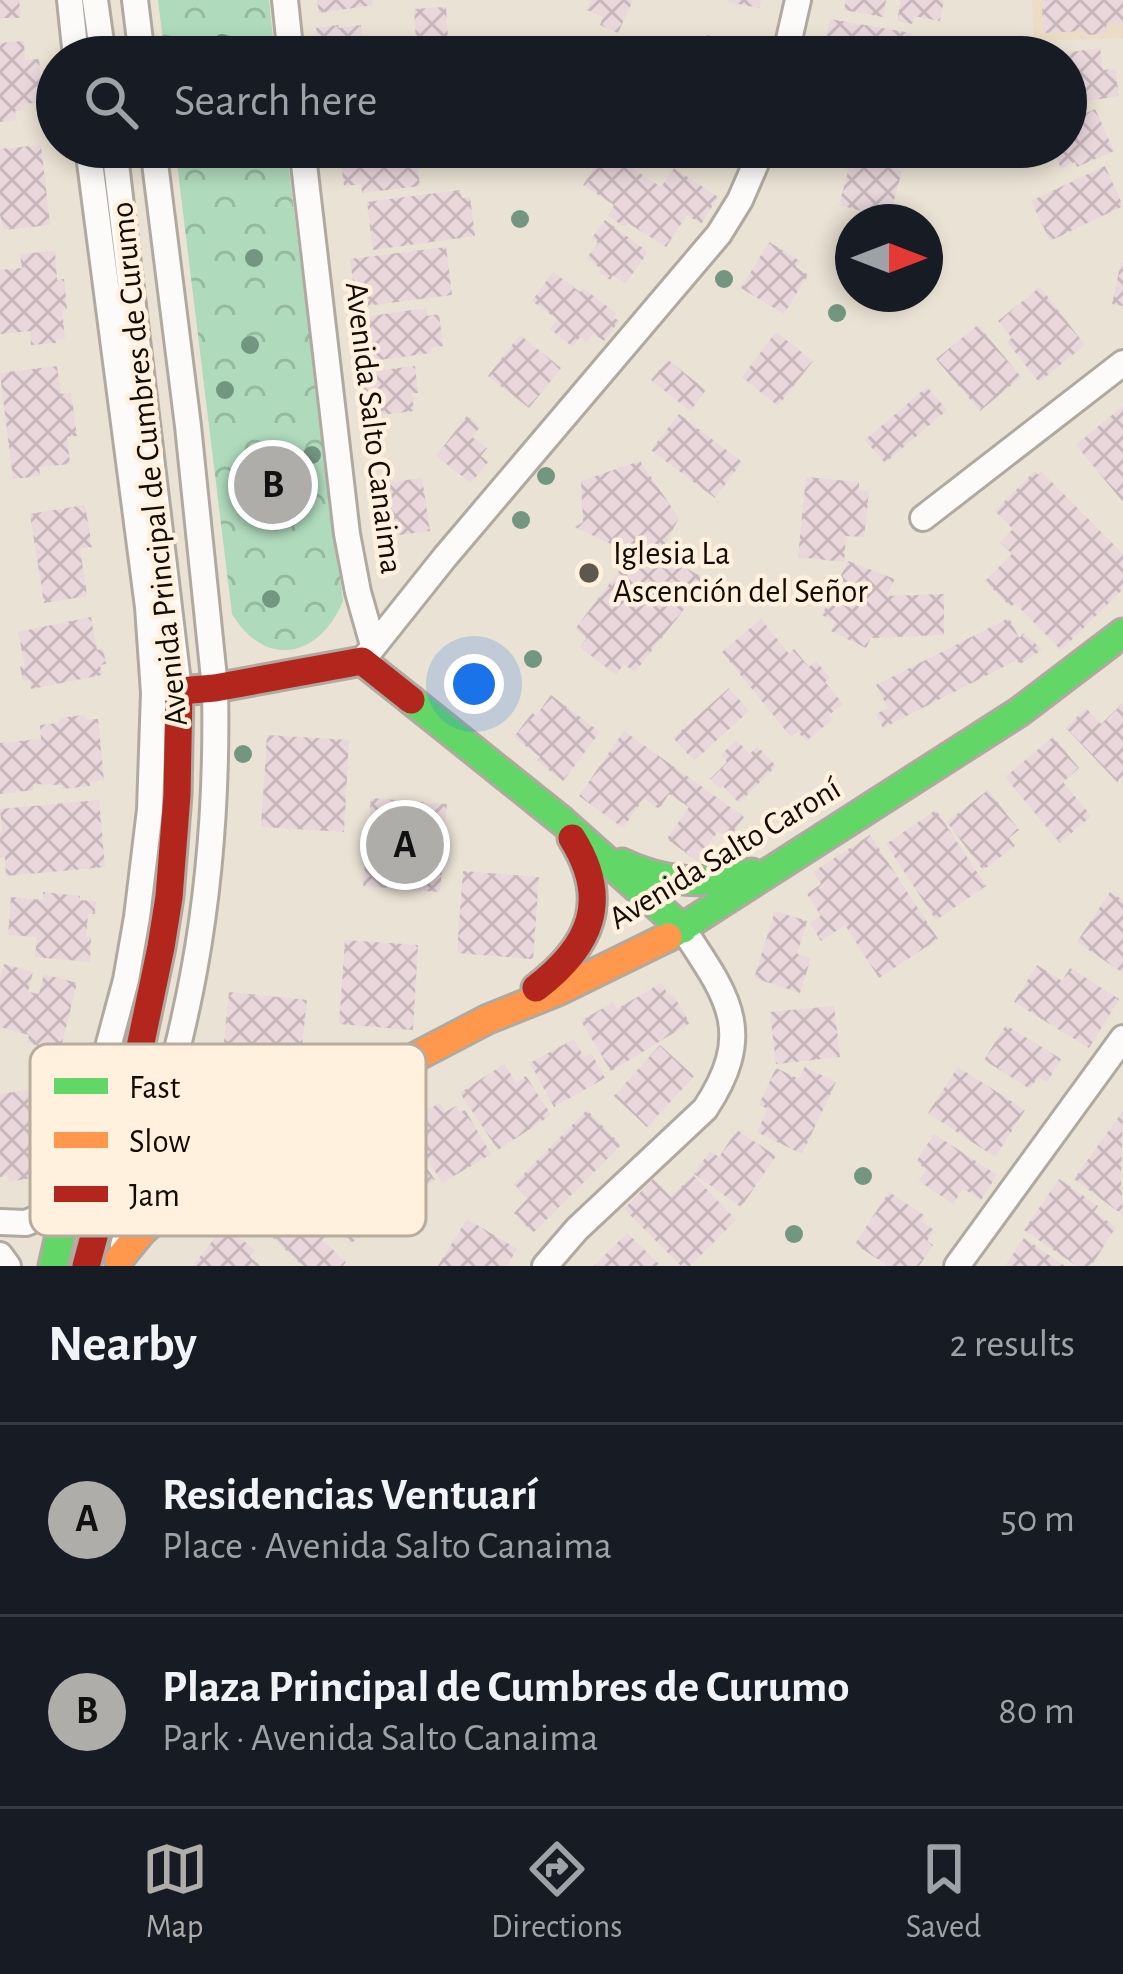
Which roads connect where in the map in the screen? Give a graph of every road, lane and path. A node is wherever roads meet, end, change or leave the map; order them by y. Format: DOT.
graph roads {
  1 [pos="70,0"];
  2 [pos="95,0"];
  3 [pos="135,0"];
  4 [pos="285,0"];
  5 [pos="798,0"];
  6 [pos="74,36"];
  7 [pos="100,36"];
  8 [pos="139,36"];
  9 [pos="289,36"];
  10 [pos="790,36"];
  11 [pos="91,168"];
  12 [pos="116,168"];
  13 [pos="156,168"];
  14 [pos="304,168"];
  15 [pos="754,168"];
  16 [pos="1123,363"];
  17 [pos="923,518"];
  18 [pos="1123,633"];
  19 [pos="368,653"];
  20 [pos="215,688"];
  21 [pos="166,692"];
  22 [pos="562,821"];
  23 [pos="775,867"];
  24 [pos="683,929"];
  25 [pos="488,1019"];
  26 [pos="1123,1039"];
  27 [pos="109,1044"];
  28 [pos="140,1044"];
  29 [pos="177,1044"];
  30 [pos="426,1051"];
  31 [pos="30,1221"];
  32 [pos="0,1222"];
  33 [pos="59,1236"];
  34 [pos="94,1236"];
  35 [pos="139,1236"];
  36 [pos="0,1255"];
  37 [pos="118,1263"];
  38 [pos="8,1266"];
  39 [pos="52,1266"];
  40 [pos="86,1266"];
  41 [pos="545,1266"];
  42 [pos="957,1266"];
  1 -- 6 [label="street"];
  2 -- 7 [label="street"];
  3 -- 8 [label="street"];
  4 -- 9 [label="street"];
  5 -- 10 [label="street"];
  11 -- 21 [label="street, Avenida Principal de Cumbres de Curumo"];
  12 -- 21 [label="street, Avenida Principal de Cumbres de Curumo"];
  13 -- 20 [label="street, Avenida Principal de Cumbres de Curumo"];
  14 -- 19 [label="street, Avenida Salto Canaima"];
  15 -- 19 [label="street"];
  16 -- 17 [label="street"];
  18 -- 23 [label="main road, Avenida Salto Caroní"];
  19 -- 20 [label="main road"];
  19 -- 22 [label="main road"];
  20 -- 21 [label="main road"];
  20 -- 29 [label="street, Avenida Principal de Cumbres de Curumo"];
  21 -- 27 [label="street, Avenida Principal de Cumbres de Curumo"];
  21 -- 28 [label="main road, Avenida Principal de Cumbres de Curumo"];
  22 -- 23 [label="main road"];
  22 -- 24 [label="main road"];
  22 -- 25 [label="main road"];
  23 -- 24 [label="main road, Avenida Salto Caroní"];
  24 -- 25 [label="main road, Avenida Salto Caroní"];
  24 -- 41 [label="street"];
  25 -- 30 [label="main road, Avenida Salto Caroní"];
  26 -- 42 [label="street"];
  31 -- 32 [label="street"];
  33 -- 39 [label="main road, Avenida Principal de Cumbres de Curumo"];
  34 -- 40 [label="main road, Avenida Principal de Cumbres de Curumo"];
  35 -- 37 [label="main road, Avenida Salto Caroní"];
  36 -- 38 [label="street"];
}
